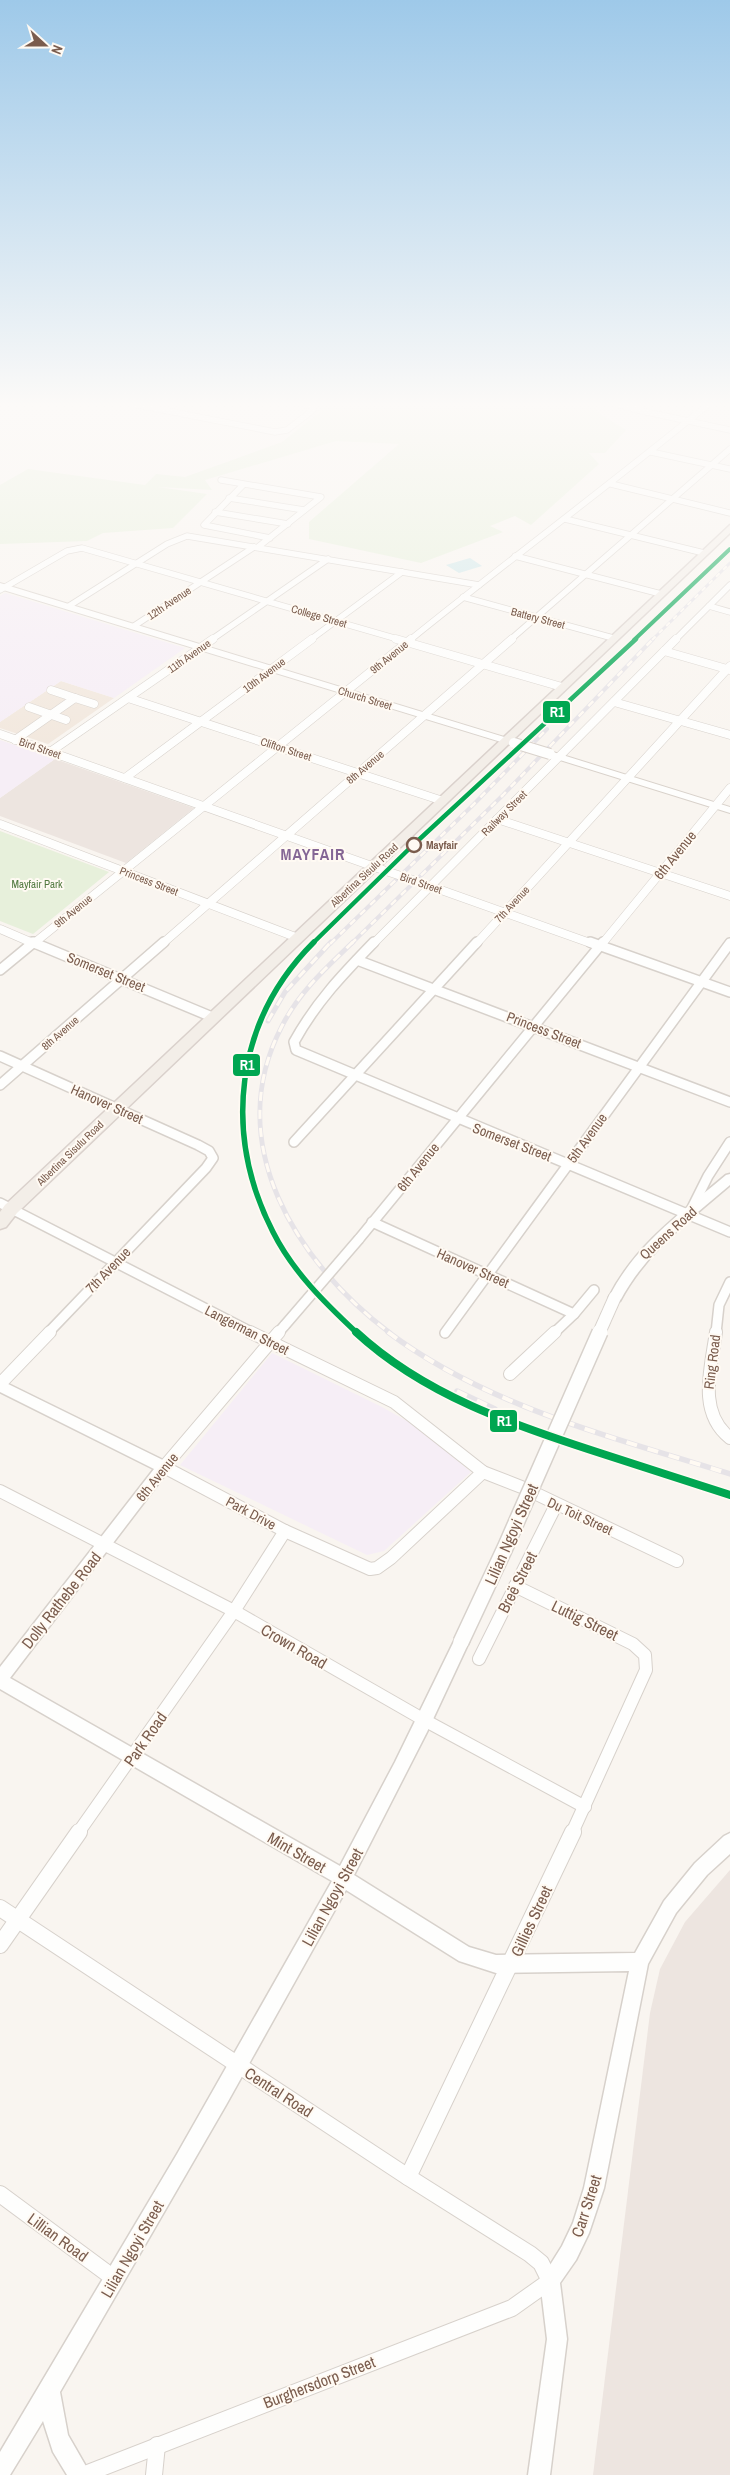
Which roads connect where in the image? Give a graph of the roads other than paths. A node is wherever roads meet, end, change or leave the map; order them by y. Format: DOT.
graph roads {
  1 [pos="208,518"];
  2 [pos="255,518"];
  3 [pos="294,518"];
  4 [pos="649,518"];
  5 [pos="565,519"];
  6 [pos="288,524"];
  7 [pos="730,528"];
  8 [pos="630,535"];
  9 [pos="270,538"];
  10 [pos="256,547"];
  11 [pos="704,553"];
  12 [pos="515,556"];
  13 [pos="328,559"];
  14 [pos="137,563"];
  15 [pos="402,572"];
  16 [pos="585,574"];
  17 [pos="201,582"];
  18 [pos="479,585"];
  19 [pos="730,585"];
  20 [pos="2,588"];
  21 [pos="661,594"];
  22 [pos="463,597"];
  23 [pos="268,601"];
  24 [pos="69,606"];
  25 [pos="709,606"];
  26 [pos="730,612"];
  27 [pos="537,617"];
  28 [pos="336,621"];
  29 [pos="134,626"];
  30 [pos="613,638"];
  31 [pos="407,642"];
  32 [pos="201,648"];
  33 [pos="664,652"];
  34 [pos="482,664"];
  35 [pos="729,668"];
  36 [pos="272,669"];
  37 [pos="562,687"];
  38 [pos="51,690"];
  39 [pos="346,692"];
  40 [pos="75,698"];
  41 [pos="128,698"];
  42 [pos="614,702"];
  43 [pos="94,704"];
  44 [pos="29,707"];
  45 [pos="50,714"];
  46 [pos="425,716"];
  47 [pos="66,720"];
  48 [pos="202,721"];
  49 [pos="680,721"];
  50 [pos="0,734"];
  51 [pos="730,735"];
  52 [pos="16,740"];
  53 [pos="510,742"];
  54 [pos="277,747"];
  55 [pos="50,752"];
  56 [pos="555,755"];
  57 [pos="357,773"];
  58 [pos="125,778"];
  59 [pos="628,778"];
  60 [pos="730,788"];
  61 [pos="443,801"];
  62 [pos="716,805"];
  63 [pos="203,806"];
  64 [pos="730,810"];
  65 [pos="497,819"];
  66 [pos="0,824"];
  67 [pos="286,835"];
  68 [pos="568,843"];
  69 [pos="373,866"];
  70 [pos="123,871"];
  71 [pos="660,873"];
  72 [pos="426,885"];
  73 [pos="730,896"];
  74 [pos="207,904"];
  75 [pos="504,912"];
  76 [pos="0,929"];
  77 [pos="298,938"];
  78 [pos="34,943"];
  79 [pos="730,943"];
  80 [pos="600,946"];
  81 [pos="357,960"];
  82 [pos="0,970"];
  83 [pos="122,978"];
  84 [pos="702,982"];
  85 [pos="434,989"];
  86 [pos="730,992"];
  87 [pos="212,1017"];
  88 [pos="534,1026"];
  89 [pos="296,1050"];
  90 [pos="0,1056"];
  91 [pos="22,1066"];
  92 [pos="640,1066"];
  93 [pos="355,1075"];
  94 [pos="0,1085"];
  95 [pos="730,1102"];
  96 [pos="116,1108"];
  97 [pos="456,1120"];
  98 [pos="294,1142"];
  99 [pos="730,1142"];
  100 [pos="213,1154"];
  101 [pos="568,1164"];
  102 [pos="730,1178"];
  103 [pos="6,1206"];
  104 [pos="689,1214"];
  105 [pos="372,1222"];
  106 [pos="0,1223"];
  107 [pos="730,1232"];
  108 [pos="114,1263"];
  109 [pos="488,1275"];
  110 [pos="730,1282"];
  111 [pos="594,1290"];
  112 [pos="615,1296"];
  113 [pos="574,1314"];
  114 [pos="445,1334"];
  115 [pos="270,1342"];
  116 [pos="510,1374"];
  117 [pos="0,1385"];
  118 [pos="730,1438"];
  119 [pos="164,1467"];
  120 [pos="483,1472"];
  121 [pos="0,1491"];
  122 [pos="556,1504"];
  123 [pos="284,1531"];
  124 [pos="104,1545"];
  125 [pos="678,1561"];
  126 [pos="515,1586"];
  127 [pos="234,1611"];
  128 [pos="479,1659"];
  129 [pos="647,1663"];
  130 [pos="0,1680"];
  131 [pos="426,1721"];
  132 [pos="132,1758"];
  133 [pos="585,1806"];
  134 [pos="730,1842"];
  135 [pos="343,1878"];
  136 [pos="0,1908"];
  137 [pos="18,1919"];
  138 [pos="0,1945"];
  139 [pos="640,1962"];
  140 [pos="510,1964"];
  141 [pos="239,2066"];
  142 [pos="408,2177"];
  143 [pos="0,2194"];
  144 [pos="115,2279"];
  145 [pos="550,2281"];
  146 [pos="49,2390"];
  147 [pos="157,2445"];
  148 [pos="0,2472"];
  149 [pos="82,2475"];
  150 [pos="154,2475"];
  151 [pos="539,2475"];
  1 -- 9 [label="street"];
  2 -- 6 [label="street"];
  3 -- 6 [label="street, 12th Avenue"];
  4 -- 8 [label="street, 8th Avenue"];
  5 -- 8 [label="street"];
  5 -- 12 [label="street, 9th Avenue"];
  6 -- 9 [label="street, 12th Avenue"];
  7 -- 11 [label="main road, Albertina Sisulu Road"];
  8 -- 11 [label="street"];
  8 -- 16 [label="street, 8th Avenue"];
  9 -- 10 [label="street, 12th Avenue"];
  10 -- 13 [label="street"];
  10 -- 14 [label="street"];
  10 -- 17 [label="street, 12th Avenue"];
  11 -- 21 [label="main road, Albertina Sisulu Road"];
  12 -- 16 [label="street"];
  12 -- 18 [label="street, 9th Avenue"];
  13 -- 15 [label="street"];
  13 -- 23 [label="street, 11th Avenue"];
  14 -- 17 [label="street, College Street"];
  14 -- 20 [label="street, College Street"];
  14 -- 24 [label="street"];
  15 -- 18 [label="street"];
  15 -- 28 [label="street, 10th Avenue"];
  16 -- 21 [label="street"];
  16 -- 27 [label="street, 8th Avenue"];
  17 -- 23 [label="street, College Street"];
  17 -- 29 [label="street, 12th Avenue"];
  18 -- 22 [label="street, 9th Avenue"];
  19 -- 25 [label="street, Railway Street"];
  20 -- 24 [label="main road, Church Street"];
  21 -- 30 [label="main road, Albertina Sisulu Road"];
  22 -- 27 [label="street, Battery Street"];
  22 -- 31 [label="street, 9th Avenue"];
  23 -- 28 [label="street, College Street"];
  23 -- 32 [label="street, 11th Avenue"];
  24 -- 29 [label="main road, Church Street"];
  25 -- 26 [label="street"];
  25 -- 33 [label="street, Railway Street"];
  27 -- 30 [label="street, Battery Street"];
  27 -- 34 [label="street, 8th Avenue"];
  28 -- 31 [label="street, College Street"];
  28 -- 36 [label="street, 10th Avenue"];
  29 -- 32 [label="main road, Church Street"];
  30 -- 37 [label="main road, Albertina Sisulu Road"];
  31 -- 34 [label="street, College Street"];
  31 -- 39 [label="street, 9th Avenue"];
  32 -- 36 [label="main road, Church Street"];
  32 -- 41 [label="street, 11th Avenue"];
  33 -- 35 [label="street"];
  33 -- 42 [label="street, Railway Street"];
  34 -- 37 [label="street, College Street"];
  34 -- 46 [label="street, 8th Avenue"];
  35 -- 49 [label="street, 7th Avenue"];
  36 -- 39 [label="main road, Church Street"];
  36 -- 48 [label="street, 10th Avenue"];
  37 -- 53 [label="main road, Albertina Sisulu Road"];
  38 -- 40 [label="street"];
  39 -- 46 [label="main road, Church Street"];
  39 -- 54 [label="street, 9th Avenue"];
  40 -- 43 [label="street"];
  40 -- 45 [label="street"];
  41 -- 48 [label="street, Clifton Street"];
  41 -- 55 [label="street, 11th Avenue"];
  42 -- 49 [label="street"];
  42 -- 56 [label="street, Railway Street"];
  44 -- 45 [label="street"];
  45 -- 47 [label="street"];
  45 -- 52 [label="street"];
  46 -- 53 [label="main road, Church Street"];
  46 -- 57 [label="street, 8th Avenue"];
  48 -- 54 [label="street, Clifton Street"];
  48 -- 58 [label="street, 10th Avenue"];
  49 -- 51 [label="street"];
  49 -- 59 [label="street, 7th Avenue"];
  50 -- 52 [label="street, Bird Street"];
  52 -- 55 [label="street, Bird Street"];
  53 -- 56 [label="main road, Church Street, bridge"];
  53 -- 61 [label="main road, Albertina Sisulu Road"];
  54 -- 57 [label="street, Clifton Street"];
  54 -- 63 [label="street, 9th Avenue"];
  55 -- 58 [label="street, Bird Street"];
  56 -- 59 [label="main road, Church Street"];
  56 -- 65 [label="street, Railway Street"];
  57 -- 61 [label="street, Clifton Street"];
  57 -- 67 [label="street, 8th Avenue"];
  58 -- 63 [label="street, Bird Street"];
  59 -- 62 [label="main road, Church Street"];
  59 -- 68 [label="street, 7th Avenue"];
  60 -- 62 [label="street, 6th Avenue"];
  61 -- 69 [label="main road, Albertina Sisulu Road"];
  62 -- 64 [label="main road, Church Street"];
  62 -- 71 [label="street, 6th Avenue"];
  63 -- 67 [label="street, Bird Street"];
  63 -- 70 [label="street, 9th Avenue"];
  65 -- 68 [label="street"];
  65 -- 72 [label="street, Railway Street"];
  66 -- 70 [label="street, Princess Street"];
  67 -- 69 [label="street, Bird Street"];
  67 -- 74 [label="street, 8th Avenue"];
  68 -- 71 [label="street"];
  68 -- 75 [label="street, 7th Avenue"];
  69 -- 72 [label="street, Bird Street, bridge"];
  69 -- 77 [label="main road, Albertina Sisulu Road"];
  70 -- 74 [label="street, Princess Street"];
  70 -- 78 [label="street, 9th Avenue"];
  71 -- 73 [label="street"];
  71 -- 80 [label="street, 6th Avenue"];
  72 -- 75 [label="street, Bird Street"];
  72 -- 81 [label="street, Railway Street"];
  74 -- 77 [label="street, Princess Street"];
  74 -- 83 [label="street, 8th Avenue"];
  75 -- 80 [label="street, Bird Street"];
  75 -- 85 [label="street, 7th Avenue"];
  76 -- 78 [label="street, Somerset Street"];
  77 -- 87 [label="main road, Albertina Sisulu Road"];
  78 -- 82 [label="street, 9th Avenue"];
  78 -- 83 [label="street, Somerset Street"];
  79 -- 84 [label="street, 5th Avenue"];
  80 -- 84 [label="street, Bird Street"];
  80 -- 88 [label="street, 6th Avenue"];
  81 -- 85 [label="street, Princess Street"];
  81 -- 89 [label="street, Railway Street"];
  83 -- 87 [label="street, Somerset Street"];
  83 -- 91 [label="street, 8th Avenue"];
  84 -- 86 [label="street, Bird Street"];
  84 -- 92 [label="street, 5th Avenue"];
  85 -- 88 [label="street, Princess Street"];
  85 -- 93 [label="street, 7th Avenue"];
  87 -- 96 [label="main road, Albertina Sisulu Road"];
  88 -- 92 [label="street, Princess Street"];
  88 -- 97 [label="street, 6th Avenue"];
  89 -- 93 [label="street, Somerset Street"];
  90 -- 91 [label="street, Hanover Street"];
  91 -- 94 [label="street, 8th Avenue"];
  91 -- 96 [label="street, Hanover Street"];
  92 -- 95 [label="street, Princess Street"];
  92 -- 101 [label="street, 5th Avenue"];
  93 -- 97 [label="street, Somerset Street"];
  93 -- 98 [label="street, 7th Avenue"];
  96 -- 100 [label="street, Hanover Street"];
  96 -- 103 [label="main road, Albertina Sisulu Road"];
  97 -- 101 [label="street, Somerset Street"];
  97 -- 105 [label="street, 6th Avenue"];
  99 -- 104 [label="street"];
  100 -- 108 [label="street, 7th Avenue"];
  101 -- 104 [label="street, Somerset Street"];
  101 -- 109 [label="street, 5th Avenue"];
  102 -- 104 [label="street, Queens Road"];
  103 -- 106 [label="main road, Albertina Sisulu Road"];
  103 -- 108 [label="street, Langerman Street"];
  104 -- 107 [label="street, Somerset Street"];
  104 -- 112 [label="street, Queens Road"];
  105 -- 109 [label="street, Hanover Street"];
  105 -- 115 [label="street, 6th Avenue, bridge"];
  108 -- 115 [label="street, Langerman Street"];
  108 -- 117 [label="street, 7th Avenue"];
  109 -- 113 [label="street, Hanover Street"];
  109 -- 114 [label="street, 5th Avenue"];
  110 -- 118 [label="street, Ring Road"];
  111 -- 113 [label="street"];
  112 -- 131 [label="street, Lilian Ngoyi Street, bridge"];
  113 -- 116 [label="street"];
  115 -- 119 [label="street, 6th Avenue"];
  115 -- 120 [label="street, Langerman Street"];
  117 -- 119 [label="street, Park Drive"];
  119 -- 123 [label="street, Park Drive"];
  119 -- 124 [label="street, 6th Avenue"];
  120 -- 122 [label="street, Du Toit Street"];
  120 -- 123 [label="street, Park Drive"];
  121 -- 124 [label="street, Crown Road"];
  122 -- 125 [label="street, Du Toit Street"];
  122 -- 126 [label="street, Breë Street"];
  123 -- 127 [label="street, Park Road"];
  124 -- 127 [label="street, Crown Road"];
  124 -- 130 [label="street, Dolly Rathebe Road"];
  126 -- 128 [label="street, Breë Street"];
  126 -- 129 [label="street, Luttig Street"];
  127 -- 131 [label="street, Crown Road"];
  127 -- 132 [label="street, Park Road"];
  129 -- 133 [label="street, Gillies Street"];
  130 -- 132 [label="street, Mint Street"];
  131 -- 133 [label="street, Crown Road"];
  131 -- 135 [label="street, Lilian Ngoyi Street"];
  132 -- 135 [label="street, Mint Street"];
  132 -- 137 [label="street, Park Road"];
  133 -- 140 [label="street, Gillies Street"];
  134 -- 139 [label="street, Carr Street"];
  135 -- 140 [label="street, Mint Street"];
  135 -- 141 [label="street, Lilian Ngoyi Street"];
  136 -- 137 [label="street, Central Road"];
  137 -- 138 [label="street, Park Road"];
  137 -- 141 [label="street, Central Road"];
  139 -- 140 [label="street, Mint Street"];
  139 -- 145 [label="street, Carr Street"];
  140 -- 142 [label="street, Gillies Street"];
  141 -- 142 [label="street, Central Road"];
  141 -- 144 [label="street, Lilian Ngoyi Street"];
  142 -- 145 [label="street, Central Road"];
  143 -- 144 [label="street, Lillian Road"];
  144 -- 146 [label="street, Lilian Ngoyi Street"];
  145 -- 147 [label="street, Burghersdorp Street"];
  145 -- 151 [label="street"];
  146 -- 148 [label="street, Lilian Ngoyi Street"];
  146 -- 149 [label="street"];
  147 -- 149 [label="street, Burghersdorp Street"];
  147 -- 150 [label="street"];
}
